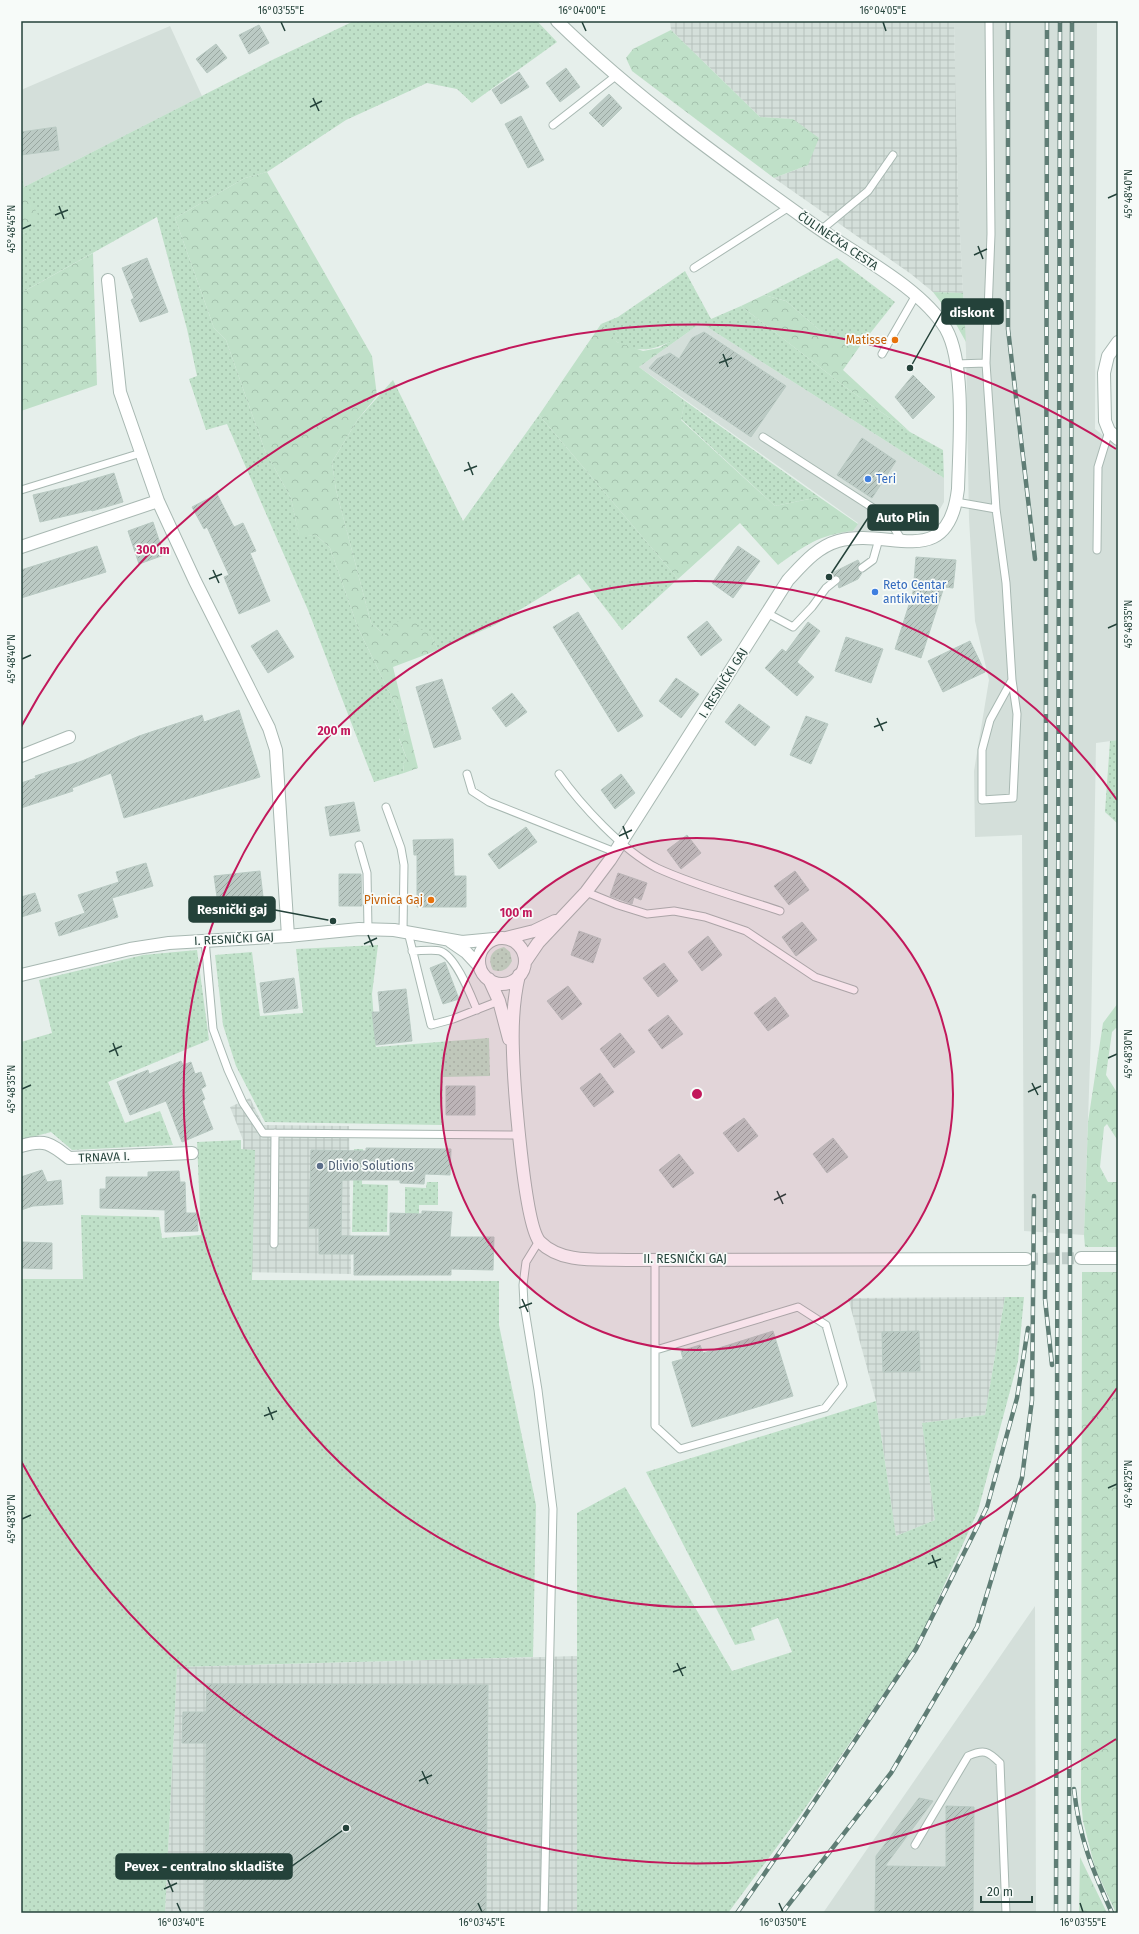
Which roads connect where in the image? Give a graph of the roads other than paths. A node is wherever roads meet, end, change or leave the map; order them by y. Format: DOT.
graph roads {
  1 [pos="557,21"];
  2 [pos="989,21"];
  3 [pos="617,75"];
  4 [pos="553,125"];
  5 [pos="893,155"];
  6 [pos="789,207"];
  7 [pos="821,230"];
  8 [pos="694,268"];
  9 [pos="108,280"];
  10 [pos="916,295"];
  11 [pos="1118,342"];
  12 [pos="882,354"];
  13 [pos="986,363"];
  14 [pos="956,364"];
  15 [pos="1113,435"];
  16 [pos="763,437"];
  17 [pos="141,453"];
  18 [pos="21,490"];
  19 [pos="158,501"];
  20 [pos="956,502"];
  21 [pos="996,509"];
  22 [pos="935,536"];
  23 [pos="879,538"];
  24 [pos="903,543"];
  25 [pos="21,547"];
  26 [pos="1097,550"];
  27 [pos="862,568"];
  28 [pos="836,580"];
  29 [pos="767,613"];
  30 [pos="1012,680"];
  31 [pos="69,737"];
  32 [pos="21,756"];
  33 [pos="467,774"];
  34 [pos="558,774"];
  35 [pos="386,807"];
  36 [pos="358,845"];
  37 [pos="618,847"];
  38 [pos="586,892"];
  39 [pos="780,910"];
  40 [pos="562,917"];
  41 [pos="368,929"];
  42 [pos="405,932"];
  43 [pos="288,936"];
  44 [pos="500,939"];
  45 [pos="205,940"];
  46 [pos="449,940"];
  47 [pos="412,951"];
  48 [pos="525,962"];
  49 [pos="480,967"];
  50 [pos="21,975"];
  51 [pos="520,975"];
  52 [pos="489,979"];
  53 [pos="854,990"];
  54 [pos="499,1001"];
  55 [pos="477,1010"];
  56 [pos="513,1053"];
  57 [pos="275,1133"];
  58 [pos="520,1135"];
  59 [pos="21,1146"];
  60 [pos="192,1153"];
  61 [pos="539,1241"];
  62 [pos="274,1244"];
  63 [pos="1081,1258"];
  64 [pos="1118,1258"];
  65 [pos="655,1259"];
  66 [pos="1026,1259"];
  67 [pos="656,1350"];
  68 [pos="915,1845"];
  69 [pos="544,1913"];
  70 [pos="1006,1913"];
  1 -- 3 [label="street, ČULINEČKA CESTA"];
  2 -- 13 [label="lane"];
  3 -- 4 [label="lane"];
  3 -- 6 [label="street, ČULINEČKA CESTA"];
  5 -- 7 [label="lane"];
  6 -- 7 [label="street, ČULINEČKA CESTA"];
  6 -- 8 [label="lane"];
  7 -- 10 [label="street, ČULINEČKA CESTA"];
  9 -- 17 [label="street"];
  10 -- 12 [label="lane"];
  10 -- 14 [label="street, ČULINEČKA CESTA"];
  11 -- 15 [label="street"];
  13 -- 14 [label="lane"];
  13 -- 21 [label="lane"];
  14 -- 20 [label="street, ČULINEČKA CESTA"];
  15 -- 26 [label="lane"];
  16 -- 24 [label="lane"];
  17 -- 18 [label="lane"];
  17 -- 19 [label="street"];
  19 -- 25 [label="street"];
  19 -- 43 [label="street"];
  20 -- 21 [label="lane"];
  20 -- 22 [label="street, ČULINEČKA CESTA"];
  21 -- 30 [label="lane"];
  22 -- 24 [label="street, I. RESNIČKI GAJ"];
  23 -- 24 [label="street, I. RESNIČKI GAJ"];
  23 -- 27 [label="lane"];
  23 -- 29 [label="street, I. RESNIČKI GAJ"];
  28 -- 29 [label="lane"];
  29 -- 37 [label="street, I. RESNIČKI GAJ"];
  30 -- 30 [label="lane"];
  31 -- 32 [label="street"];
  33 -- 37 [label="lane"];
  34 -- 37 [label="lane"];
  35 -- 42 [label="lane"];
  36 -- 41 [label="lane"];
  37 -- 38 [label="street, I. RESNIČKI GAJ"];
  37 -- 39 [label="lane"];
  38 -- 40 [label="street, I. RESNIČKI GAJ"];
  38 -- 53 [label="lane"];
  40 -- 44 [label="street, I. RESNIČKI GAJ"];
  40 -- 48 [label="street, I. RESNIČKI GAJ"];
  41 -- 42 [label="street, I. RESNIČKI GAJ"];
  41 -- 43 [label="street, I. RESNIČKI GAJ"];
  42 -- 46 [label="street, I. RESNIČKI GAJ"];
  42 -- 47 [label="lane"];
  43 -- 45 [label="street, I. RESNIČKI GAJ"];
  44 -- 46 [label="street, I. RESNIČKI GAJ"];
  44 -- 48 [label="street"];
  44 -- 49 [label="street"];
  45 -- 50 [label="street, I. RESNIČKI GAJ"];
  45 -- 57 [label="lane"];
  46 -- 49 [label="street, I. RESNIČKI GAJ"];
  47 -- 55 [label="lane"];
  47 -- 55 [label="lane"];
  48 -- 51 [label="street"];
  49 -- 52 [label="street"];
  51 -- 52 [label="street"];
  51 -- 56 [label="street"];
  52 -- 54 [label="street"];
  54 -- 55 [label="lane"];
  54 -- 56 [label="street"];
  56 -- 58 [label="street"];
  57 -- 58 [label="lane"];
  57 -- 62 [label="lane"];
  58 -- 61 [label="street"];
  59 -- 60 [label="street, TRNAVA I."];
  61 -- 65 [label="street, II. RESNIČKI GAJ"];
  61 -- 69 [label="lane"];
  63 -- 64 [label="street"];
  65 -- 66 [label="street, II. RESNIČKI GAJ"];
  65 -- 67 [label="lane"];
  67 -- 67 [label="lane"];
  68 -- 70 [label="lane"];
}
